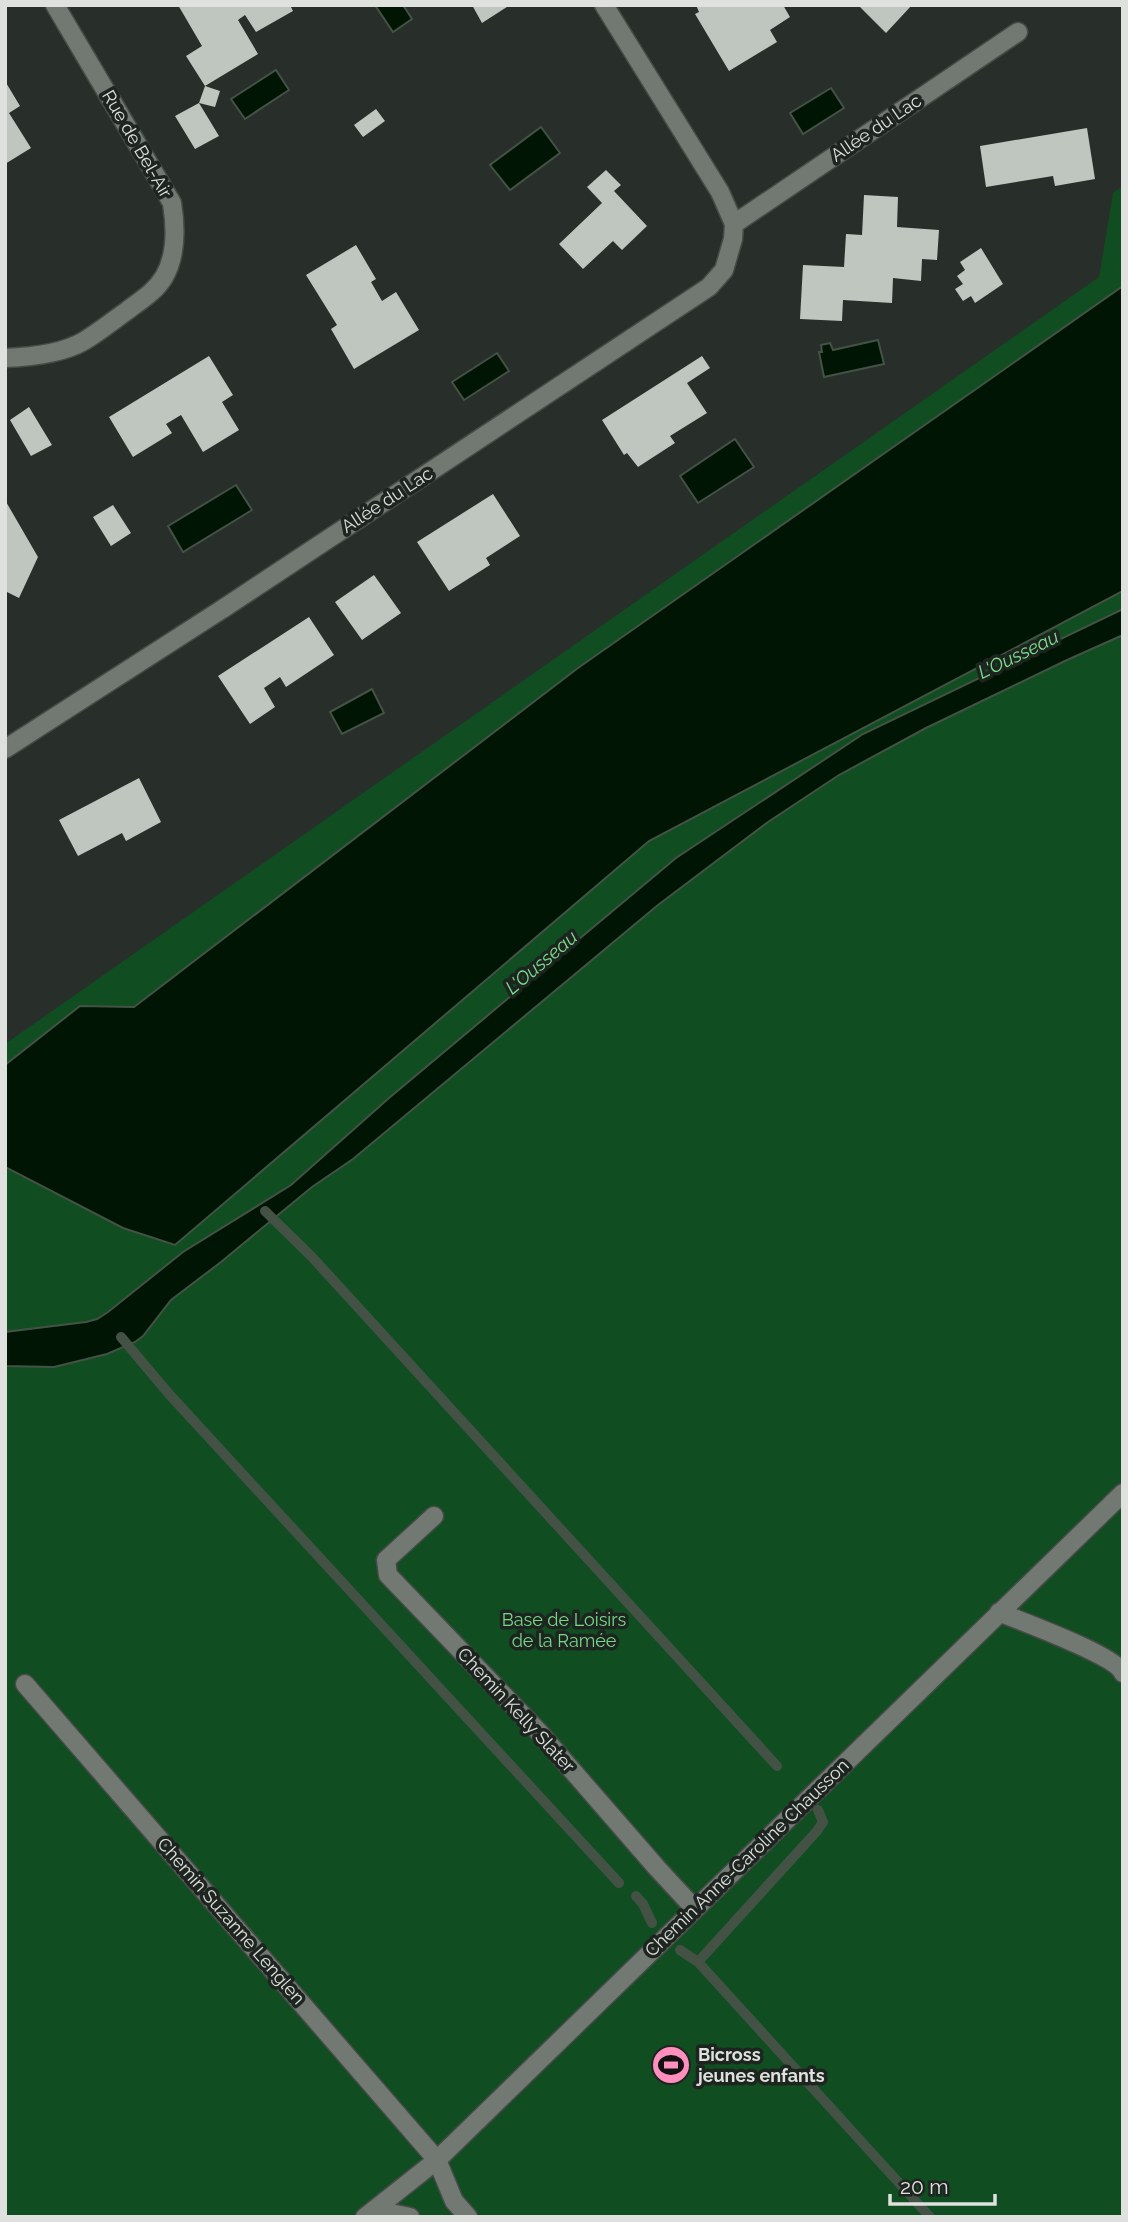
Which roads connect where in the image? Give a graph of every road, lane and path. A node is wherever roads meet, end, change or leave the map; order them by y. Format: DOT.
graph roads {
  1 [pos="55,5"];
  2 [pos="604,5"];
  3 [pos="1018,32"];
  4 [pos="734,224"];
  5 [pos="5,358"];
  6 [pos="5,750"];
  7 [pos="1123,1493"];
  8 [pos="434,1516"];
  9 [pos="999,1612"];
  10 [pos="1123,1673"];
  11 [pos="25,1684"];
  12 [pos="694,1908"];
  13 [pos="437,2160"];
  14 [pos="365,2217"];
  15 [pos="374,2217"];
  16 [pos="410,2217"];
  17 [pos="468,2217"];
  1 -- 5 [label="street, Rue de Bel-Air"];
  2 -- 4 [label="street"];
  3 -- 4 [label="street, Allée du Lac"];
  4 -- 6 [label="street, Allée du Lac"];
  7 -- 9 [label="street, Chemin Anne-Caroline Chausson"];
  8 -- 12 [label="street, Chemin Kelly Slater"];
  9 -- 10 [label="street"];
  9 -- 12 [label="street, Chemin Anne-Caroline Chausson"];
  11 -- 13 [label="street, Chemin Suzanne Lenglen"];
  12 -- 13 [label="street, Chemin Anne-Caroline Chausson"];
  13 -- 14 [label="street, Chemin Anne-Caroline Chausson"];
  13 -- 17 [label="street, Chemin Suzanne Lenglen"];
  15 -- 16 [label="street"];
}
